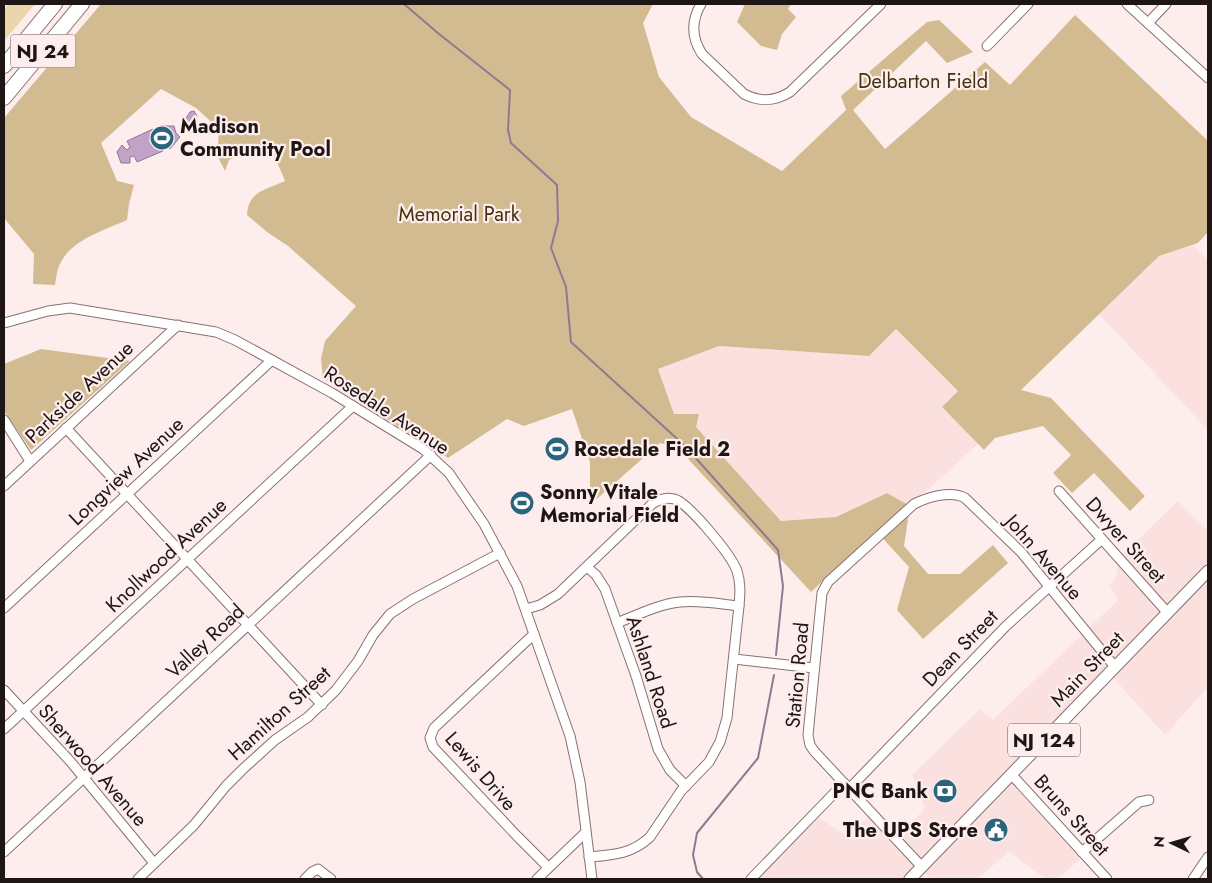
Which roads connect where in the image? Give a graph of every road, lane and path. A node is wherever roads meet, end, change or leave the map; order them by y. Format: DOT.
graph roads {
  1 [pos="55,4"];
  2 [pos="82,4"];
  3 [pos="701,4"];
  4 [pos="881,4"];
  5 [pos="1028,4"];
  6 [pos="1127,4"];
  7 [pos="1166,4"];
  8 [pos="1148,23"];
  9 [pos="988,46"];
  10 [pos="4,66"];
  11 [pos="1208,78"];
  12 [pos="4,98"];
  13 [pos="4,323"];
  14 [pos="178,325"];
  15 [pos="272,360"];
  16 [pos="353,406"];
  17 [pos="4,420"];
  18 [pos="66,428"];
  19 [pos="431,455"];
  20 [pos="30,461"];
  21 [pos="4,486"];
  22 [pos="1059,491"];
  23 [pos="127,494"];
  24 [pos="934,497"];
  25 [pos="1102,539"];
  26 [pos="500,553"];
  27 [pos="187,559"];
  28 [pos="587,567"];
  29 [pos="1208,572"];
  30 [pos="1050,588"];
  31 [pos="739,606"];
  32 [pos="4,608"];
  33 [pos="526,609"];
  34 [pos="1167,612"];
  35 [pos="617,623"];
  36 [pos="248,625"];
  37 [pos="534,634"];
  38 [pos="734,659"];
  39 [pos="1115,666"];
  40 [pos="814,668"];
  41 [pos="4,690"];
  42 [pos="322,705"];
  43 [pos="23,711"];
  44 [pos="4,729"];
  45 [pos="1012,774"];
  46 [pos="83,777"];
  47 [pos="686,786"];
  48 [pos="846,786"];
  49 [pos="1149,800"];
  50 [pos="586,832"];
  51 [pos="4,852"];
  52 [pos="1082,852"];
  53 [pos="1208,857"];
  54 [pos="589,858"];
  55 [pos="154,863"];
  56 [pos="922,867"];
  57 [pos="548,868"];
  58 [pos="138,879"];
  59 [pos="305,879"];
  60 [pos="331,879"];
  61 [pos="537,879"];
  62 [pos="592,879"];
  63 [pos="752,879"];
  64 [pos="910,879"];
  65 [pos="1107,879"];
  66 [pos="1193,879"];
  1 -- 10 [label="highway, NJ 24"];
  2 -- 12 [label="highway, NJ 24"];
  3 -- 4 [label="street"];
  5 -- 9 [label="street"];
  6 -- 8 [label="street"];
  7 -- 8 [label="street"];
  8 -- 11 [label="street"];
  13 -- 14 [label="street, Rosedale Avenue"];
  14 -- 15 [label="street, Rosedale Avenue"];
  14 -- 18 [label="street, Parkside Avenue"];
  15 -- 16 [label="street, Rosedale Avenue"];
  15 -- 23 [label="street, Longview Avenue"];
  16 -- 19 [label="street, Rosedale Avenue"];
  16 -- 27 [label="street, Knollwood Avenue"];
  17 -- 20 [label="street"];
  18 -- 20 [label="street, Parkside Avenue"];
  18 -- 23 [label="street"];
  19 -- 26 [label="street, Rosedale Avenue"];
  19 -- 36 [label="street, Valley Road"];
  20 -- 21 [label="street, Parkside Avenue"];
  22 -- 25 [label="street, Dwyer Street"];
  23 -- 27 [label="street"];
  23 -- 32 [label="street, Longview Avenue"];
  24 -- 30 [label="street, John Avenue"];
  24 -- 40 [label="street, Station Road"];
  25 -- 30 [label="street, Dean Street"];
  25 -- 34 [label="street, Dwyer Street"];
  26 -- 33 [label="street, Rosedale Avenue"];
  26 -- 42 [label="street, Hamilton Street"];
  27 -- 36 [label="street"];
  27 -- 43 [label="street, Knollwood Avenue"];
  28 -- 31 [label="street"];
  28 -- 33 [label="street"];
  28 -- 35 [label="street, Ashland Road"];
  29 -- 34 [label="main road, Main Street / NJ 124"];
  30 -- 39 [label="street, John Avenue"];
  30 -- 48 [label="street, Dean Street"];
  31 -- 35 [label="street"];
  31 -- 38 [label="street"];
  33 -- 37 [label="street, Rosedale Avenue"];
  34 -- 39 [label="main road, Main Street / NJ 124"];
  35 -- 47 [label="street, Ashland Road"];
  36 -- 42 [label="street"];
  36 -- 46 [label="street, Valley Road"];
  37 -- 50 [label="street, Rosedale Avenue"];
  37 -- 57 [label="street, Lewis Drive"];
  38 -- 40 [label="street"];
  38 -- 47 [label="street"];
  39 -- 45 [label="main road, Main Street / NJ 124"];
  40 -- 48 [label="street, Station Road"];
  41 -- 43 [label="street, Sherwood Avenue"];
  42 -- 55 [label="street, Hamilton Street"];
  43 -- 44 [label="street, Knollwood Avenue"];
  43 -- 46 [label="street, Sherwood Avenue"];
  45 -- 52 [label="street, Bruns Street"];
  45 -- 56 [label="main road, Main Street / NJ 124"];
  46 -- 51 [label="street, Valley Road"];
  46 -- 55 [label="street, Sherwood Avenue"];
  47 -- 54 [label="street"];
  48 -- 56 [label="street, Station Road"];
  48 -- 63 [label="street, Dean Street"];
  49 -- 52 [label="street"];
  50 -- 54 [label="street, Rosedale Avenue"];
  50 -- 57 [label="street"];
  52 -- 65 [label="street, Bruns Street"];
  53 -- 66 [label="street"];
  54 -- 62 [label="street, Rosedale Avenue"];
  55 -- 58 [label="street, Hamilton Street"];
  56 -- 64 [label="main road, Main Street / NJ 124"];
  57 -- 61 [label="street"];
  59 -- 60 [label="street"];
}
